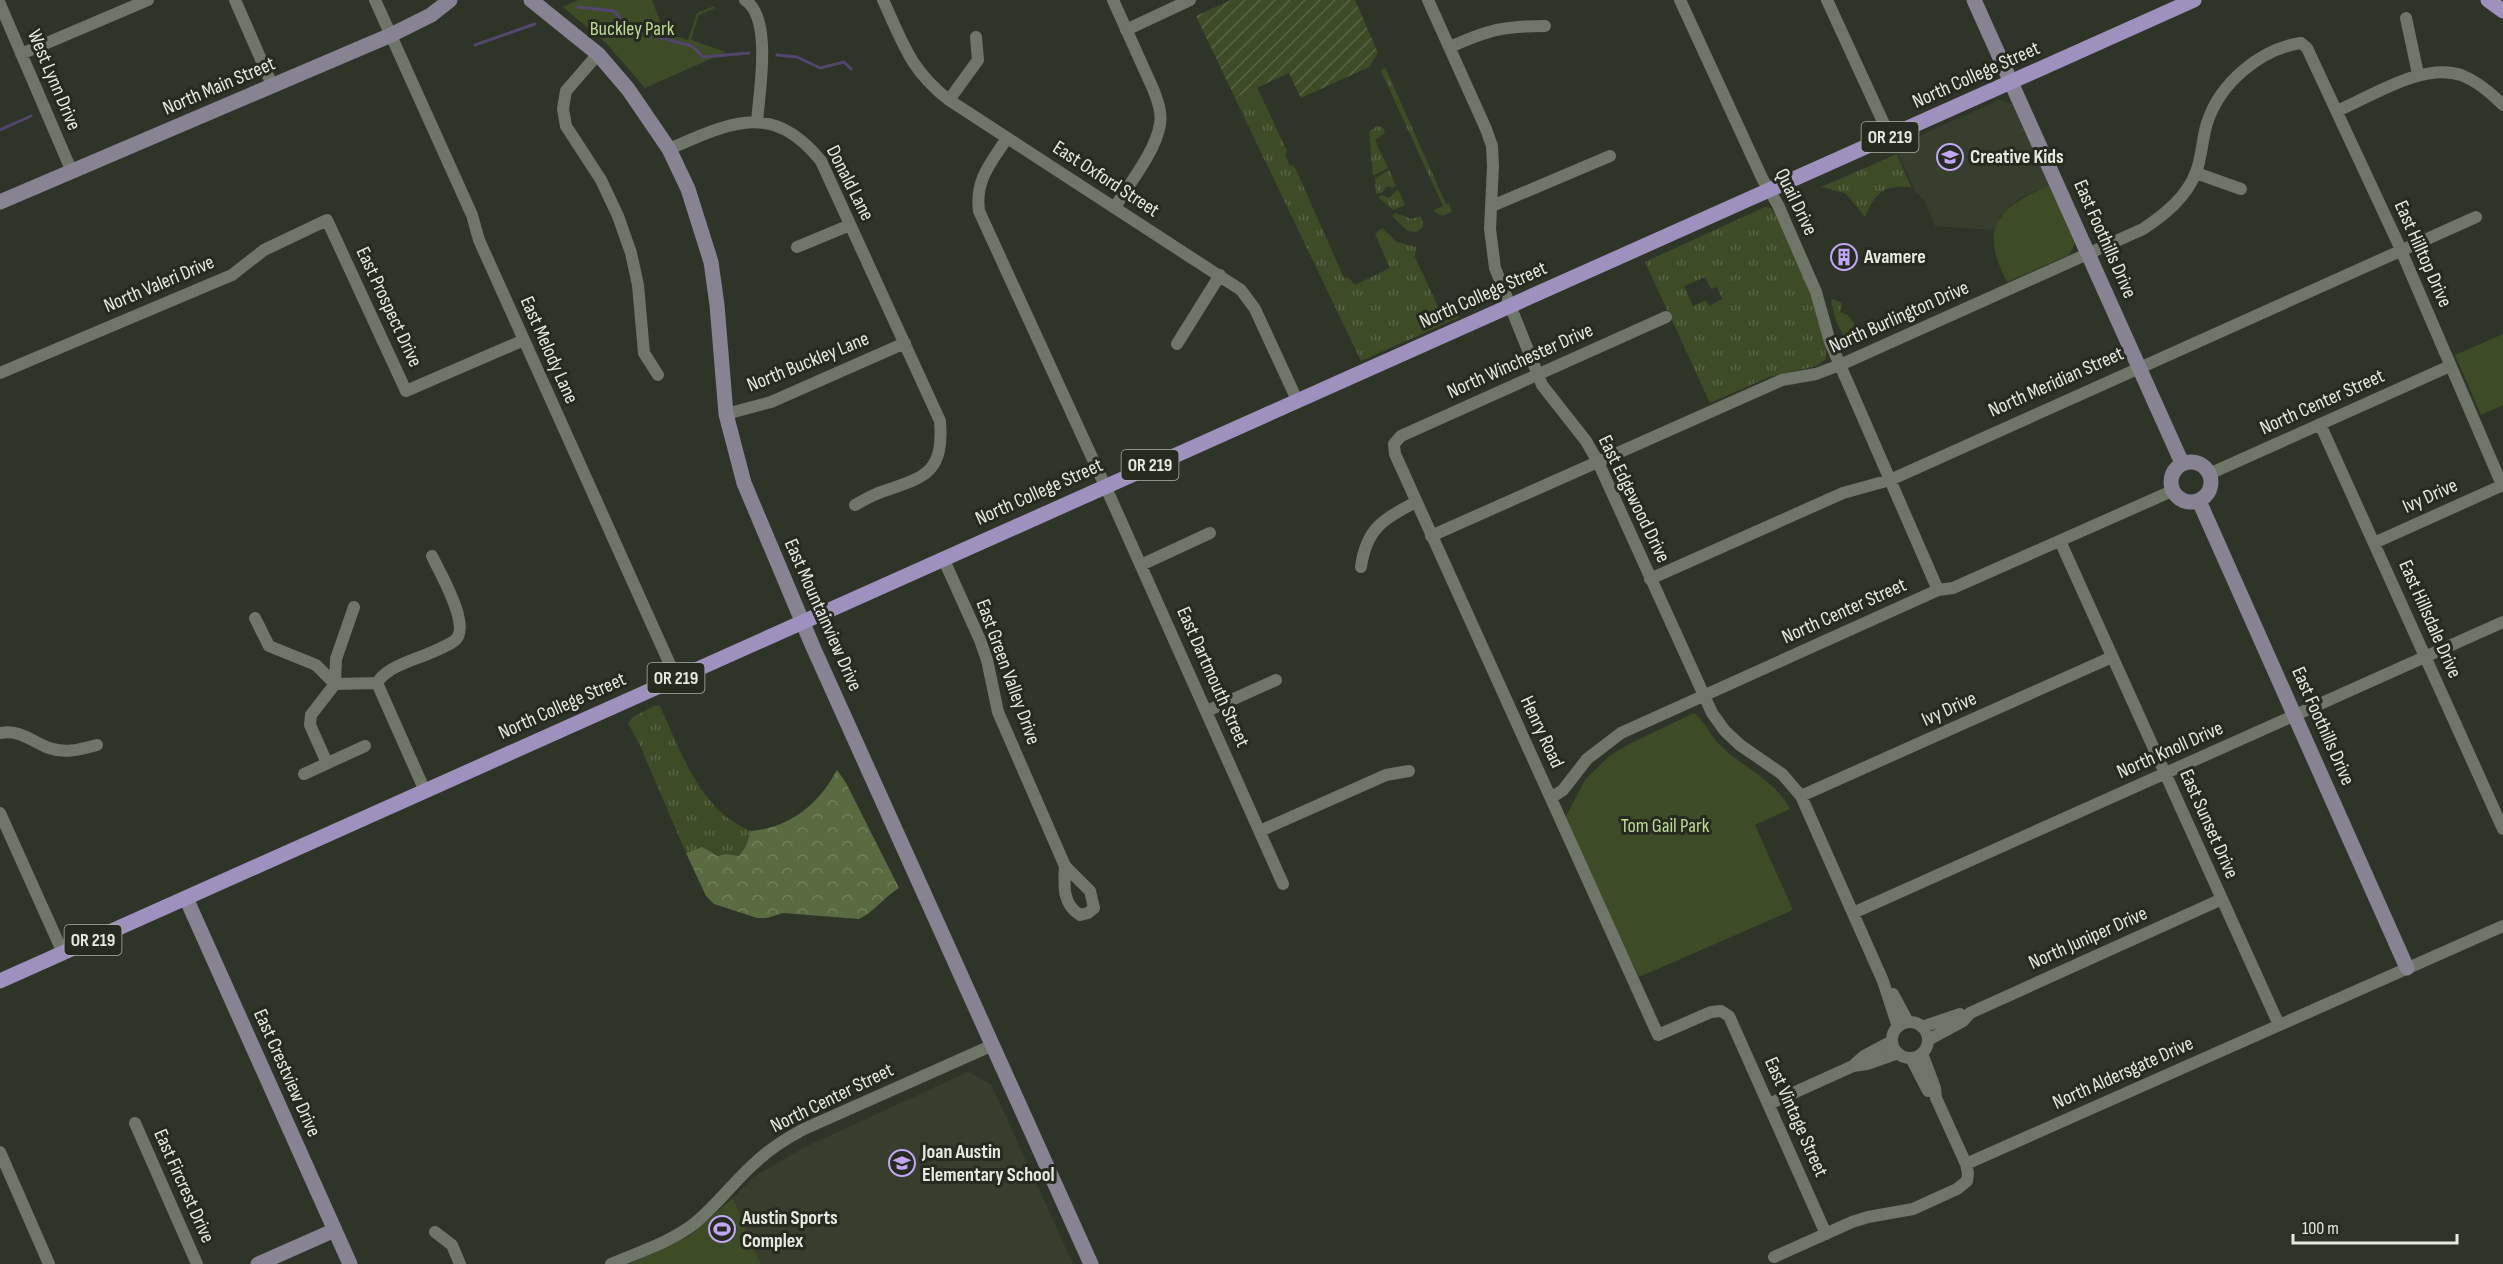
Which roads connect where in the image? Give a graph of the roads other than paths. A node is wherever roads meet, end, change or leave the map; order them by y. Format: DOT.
graph roads {
  1 [pos="148,0"];
  2 [pos="235,0"];
  3 [pos="375,0"];
  4 [pos="450,0"];
  5 [pos="531,0"];
  6 [pos="746,0"];
  7 [pos="883,0"];
  8 [pos="1113,0"];
  9 [pos="1190,0"];
  10 [pos="1428,0"];
  11 [pos="1680,0"];
  12 [pos="1827,0"];
  13 [pos="1974,0"];
  14 [pos="2194,0"];
  15 [pos="2488,0"];
  16 [pos="0,4"];
  17 [pos="2503,11"];
  18 [pos="2406,18"];
  19 [pos="1545,27"];
  20 [pos="1126,30"];
  21 [pos="391,35"];
  22 [pos="976,37"];
  23 [pos="2301,43"];
  24 [pos="1450,47"];
  25 [pos="21,54"];
  26 [pos="598,54"];
  27 [pos="2418,74"];
  28 [pos="2011,82"];
  29 [pos="273,87"];
  30 [pos="949,100"];
  31 [pos="2503,105"];
  32 [pos="2337,111"];
  33 [pos="757,122"];
  34 [pos="1890,137"];
  35 [pos="1007,138"];
  36 [pos="669,149"];
  37 [pos="1610,156"];
  38 [pos="72,171"];
  39 [pos="2196,173"];
  40 [pos="2241,189"];
  41 [pos="1770,191"];
  42 [pos="0,202"];
  43 [pos="1492,206"];
  44 [pos="1115,207"];
  45 [pos="2476,217"];
  46 [pos="327,220"];
  47 [pos="850,225"];
  48 [pos="796,247"];
  49 [pos="2401,251"];
  50 [pos="2088,254"];
  51 [pos="1220,275"];
  52 [pos="1510,307"];
  53 [pos="1666,317"];
  54 [pos="524,340"];
  55 [pos="904,343"];
  56 [pos="1177,344"];
  57 [pos="1840,365"];
  58 [pos="2450,366"];
  59 [pos="2139,368"];
  60 [pos="0,373"];
  61 [pos="658,375"];
  62 [pos="1538,375"];
  63 [pos="1297,400"];
  64 [pos="726,414"];
  65 [pos="2320,424"];
  66 [pos="1394,444"];
  67 [pos="1598,462"];
  68 [pos="2182,463"];
  69 [pos="2209,474"];
  70 [pos="1890,480"];
  71 [pos="2503,485"];
  72 [pos="1105,486"];
  73 [pos="2172,491"];
  74 [pos="2199,501"];
  75 [pos="1416,502"];
  76 [pos="855,505"];
  77 [pos="1210,533"];
  78 [pos="1431,536"];
  79 [pos="2060,541"];
  80 [pos="2374,543"];
  81 [pos="432,556"];
  82 [pos="943,558"];
  83 [pos="1141,565"];
  84 [pos="1361,567"];
  85 [pos="1650,579"];
  86 [pos="1938,590"];
  87 [pos="354,608"];
  88 [pos="255,618"];
  89 [pos="803,622"];
  90 [pos="2503,622"];
  91 [pos="2425,656"];
  92 [pos="2112,657"];
  93 [pos="676,678"];
  94 [pos="1276,680"];
  95 [pos="377,683"];
  96 [pos="335,684"];
  97 [pos="1703,696"];
  98 [pos="1207,711"];
  99 [pos="2295,715"];
  100 [pos="0,733"];
  101 [pos="97,745"];
  102 [pos="365,746"];
  103 [pos="327,764"];
  104 [pos="1409,771"];
  105 [pos="304,774"];
  106 [pos="2165,774"];
  107 [pos="425,791"];
  108 [pos="1801,796"];
  109 [pos="1551,798"];
  110 [pos="0,813"];
  111 [pos="2503,829"];
  112 [pos="1260,831"];
  113 [pos="1065,866"];
  114 [pos="1283,884"];
  115 [pos="186,898"];
  116 [pos="2222,898"];
  117 [pos="1853,913"];
  118 [pos="2503,926"];
  119 [pos="63,953"];
  120 [pos="2407,968"];
  121 [pos="0,981"];
  122 [pos="1970,1013"];
  123 [pos="1729,1016"];
  124 [pos="1903,1024"];
  125 [pos="2279,1025"];
  126 [pos="1922,1027"];
  127 [pos="1928,1040"];
  128 [pos="993,1045"];
  129 [pos="1895,1047"];
  130 [pos="1916,1055"];
  131 [pos="1769,1104"];
  132 [pos="135,1123"];
  133 [pos="0,1152"];
  134 [pos="1966,1164"];
  135 [pos="335,1230"];
  136 [pos="435,1232"];
  137 [pos="1826,1233"];
  138 [pos="1774,1257"];
  139 [pos="49,1264"];
  140 [pos="197,1264"];
  141 [pos="258,1264"];
  142 [pos="350,1264"];
  143 [pos="460,1264"];
  144 [pos="611,1264"];
  145 [pos="1091,1264"];
  1 -- 25 [label="street"];
  2 -- 29 [label="street"];
  3 -- 21 [label="street, East Melody Lane"];
  4 -- 21 [label="street, North Main Street"];
  5 -- 26 [label="street, East Mountainview Drive"];
  6 -- 33 [label="street"];
  7 -- 30 [label="street, East Oxford Street"];
  8 -- 20 [label="street"];
  9 -- 20 [label="street"];
  10 -- 24 [label="street, East Edgewood Drive"];
  11 -- 41 [label="street, Quail Drive"];
  12 -- 34 [label="street"];
  13 -- 28 [label="street, East Foothills Drive"];
  14 -- 28 [label="main road, North College Street / OR 219"];
  15 -- 17 [label="main road"];
  16 -- 25 [label="street, West Lynn Drive"];
  18 -- 27 [label="street"];
  19 -- 24 [label="street"];
  20 -- 44 [label="street"];
  21 -- 29 [label="street, North Main Street"];
  21 -- 54 [label="street, East Melody Lane"];
  22 -- 30 [label="street"];
  23 -- 32 [label="street, East Hilltop Drive"];
  23 -- 39 [label="street, North Burlington Drive"];
  24 -- 43 [label="street, East Edgewood Drive"];
  25 -- 38 [label="street, West Lynn Drive"];
  26 -- 36 [label="street, East Mountainview Drive"];
  26 -- 61 [label="street"];
  27 -- 31 [label="street"];
  27 -- 32 [label="street"];
  28 -- 34 [label="main road, North College Street / OR 219"];
  28 -- 50 [label="street, East Foothills Drive"];
  29 -- 38 [label="street, North Main Street"];
  30 -- 35 [label="street, East Oxford Street"];
  32 -- 49 [label="street, East Hilltop Drive"];
  33 -- 36 [label="street, Donald Lane"];
  33 -- 47 [label="street, Donald Lane"];
  34 -- 41 [label="main road, North College Street / OR 219"];
  35 -- 44 [label="street, East Oxford Street"];
  35 -- 72 [label="street, East Dartmouth Street"];
  36 -- 64 [label="street, East Mountainview Drive"];
  37 -- 43 [label="street"];
  38 -- 42 [label="street, North Main Street"];
  39 -- 40 [label="street"];
  39 -- 50 [label="street, North Burlington Drive"];
  41 -- 52 [label="main road, North College Street / OR 219"];
  41 -- 57 [label="street, Quail Drive"];
  43 -- 52 [label="street, East Edgewood Drive"];
  44 -- 51 [label="street, East Oxford Street"];
  45 -- 49 [label="street, North Meridian Street"];
  46 -- 54 [label="street, East Prospect Drive"];
  46 -- 60 [label="street, North Valeri Drive"];
  47 -- 48 [label="street"];
  47 -- 55 [label="street, Donald Lane"];
  49 -- 58 [label="street, East Hilltop Drive"];
  49 -- 59 [label="street, North Meridian Street"];
  50 -- 57 [label="street, North Burlington Drive"];
  50 -- 59 [label="street, East Foothills Drive"];
  51 -- 56 [label="street"];
  51 -- 63 [label="street, East Oxford Street"];
  52 -- 62 [label="street, East Edgewood Drive"];
  52 -- 63 [label="main road, North College Street / OR 219"];
  53 -- 62 [label="street, North Winchester Drive"];
  54 -- 93 [label="street, East Melody Lane"];
  55 -- 64 [label="street, North Buckley Lane"];
  55 -- 76 [label="street, Donald Lane"];
  57 -- 67 [label="street, North Burlington Drive"];
  57 -- 70 [label="street, Quail Drive"];
  58 -- 65 [label="street, North Center Street"];
  58 -- 71 [label="street, East Hilltop Drive"];
  59 -- 68 [label="street, East Foothills Drive"];
  59 -- 70 [label="street, North Meridian Street"];
  62 -- 66 [label="street, North Winchester Drive"];
  62 -- 67 [label="street, East Edgewood Drive"];
  63 -- 72 [label="main road, North College Street / OR 219"];
  64 -- 89 [label="street, East Mountainview Drive"];
  65 -- 69 [label="street, North Center Street"];
  65 -- 80 [label="street, East Hillsdale Drive"];
  66 -- 75 [label="street, Henry Road"];
  67 -- 78 [label="street, North Burlington Drive"];
  67 -- 85 [label="street, East Edgewood Drive"];
  68 -- 69 [label="street"];
  68 -- 73 [label="street"];
  69 -- 74 [label="street"];
  70 -- 85 [label="street, North Meridian Street"];
  70 -- 86 [label="street, Quail Drive"];
  71 -- 80 [label="street, Ivy Drive"];
  72 -- 82 [label="main road, North College Street / OR 219"];
  72 -- 83 [label="street, East Dartmouth Street"];
  73 -- 74 [label="street"];
  73 -- 79 [label="street, North Center Street"];
  74 -- 99 [label="street, East Foothills Drive"];
  75 -- 78 [label="street, Henry Road"];
  75 -- 84 [label="street"];
  77 -- 83 [label="street"];
  78 -- 109 [label="street, Henry Road"];
  79 -- 86 [label="street, North Center Street"];
  79 -- 92 [label="street, East Sunset Drive"];
  80 -- 91 [label="street, East Hillsdale Drive"];
  81 -- 95 [label="street"];
  82 -- 89 [label="main road, North College Street / OR 219"];
  82 -- 113 [label="street, East Green Valley Drive"];
  83 -- 98 [label="street, East Dartmouth Street"];
  85 -- 97 [label="street, East Edgewood Drive"];
  86 -- 97 [label="street, North Center Street"];
  87 -- 96 [label="street"];
  88 -- 96 [label="street"];
  89 -- 93 [label="main road, North College Street / OR 219"];
  89 -- 128 [label="street, East Mountainview Drive"];
  90 -- 91 [label="street, North Knoll Drive"];
  91 -- 99 [label="street, North Knoll Drive"];
  91 -- 111 [label="street, East Hillsdale Drive"];
  92 -- 106 [label="street, East Sunset Drive"];
  92 -- 108 [label="street, Ivy Drive"];
  93 -- 107 [label="main road, North College Street / OR 219"];
  94 -- 98 [label="street"];
  95 -- 96 [label="street"];
  95 -- 107 [label="street"];
  96 -- 103 [label="street"];
  97 -- 108 [label="street, East Edgewood Drive"];
  97 -- 109 [label="street, North Center Street"];
  98 -- 112 [label="street, East Dartmouth Street"];
  99 -- 106 [label="street, North Knoll Drive"];
  99 -- 120 [label="street, East Foothills Drive"];
  100 -- 101 [label="street"];
  102 -- 103 [label="street"];
  103 -- 105 [label="street"];
  104 -- 112 [label="street"];
  106 -- 116 [label="street, East Sunset Drive"];
  106 -- 117 [label="street, North Knoll Drive"];
  107 -- 115 [label="main road, North College Street / OR 219"];
  108 -- 117 [label="street, East Edgewood Drive"];
  109 -- 123 [label="street, Henry Road"];
  110 -- 119 [label="street"];
  112 -- 114 [label="street, East Dartmouth Street"];
  115 -- 119 [label="main road, North College Street / OR 219"];
  115 -- 135 [label="street, East Crestview Drive"];
  116 -- 122 [label="street, North Juniper Drive"];
  116 -- 125 [label="street, East Sunset Drive"];
  117 -- 124 [label="street, East Edgewood Drive"];
  118 -- 120 [label="street, North Aldersgate Drive"];
  119 -- 121 [label="main road, North College Street / OR 219"];
  120 -- 125 [label="street, North Aldersgate Drive"];
  122 -- 126 [label="street, North Juniper Drive"];
  122 -- 127 [label="street, North Juniper Drive"];
  123 -- 131 [label="street, East Vintage Street"];
  124 -- 126 [label="street"];
  124 -- 129 [label="street"];
  125 -- 134 [label="street, North Aldersgate Drive"];
  126 -- 127 [label="street"];
  127 -- 130 [label="street"];
  128 -- 144 [label="street, North Center Street"];
  128 -- 145 [label="street, East Mountainview Drive"];
  129 -- 130 [label="street"];
  129 -- 131 [label="street"];
  130 -- 134 [label="street"];
  131 -- 137 [label="street, East Vintage Street"];
  132 -- 140 [label="street, East Fircrest Drive"];
  133 -- 139 [label="street"];
  134 -- 137 [label="street"];
  135 -- 141 [label="street"];
  135 -- 142 [label="street, East Crestview Drive"];
  136 -- 143 [label="street"];
  137 -- 138 [label="street"];
}
